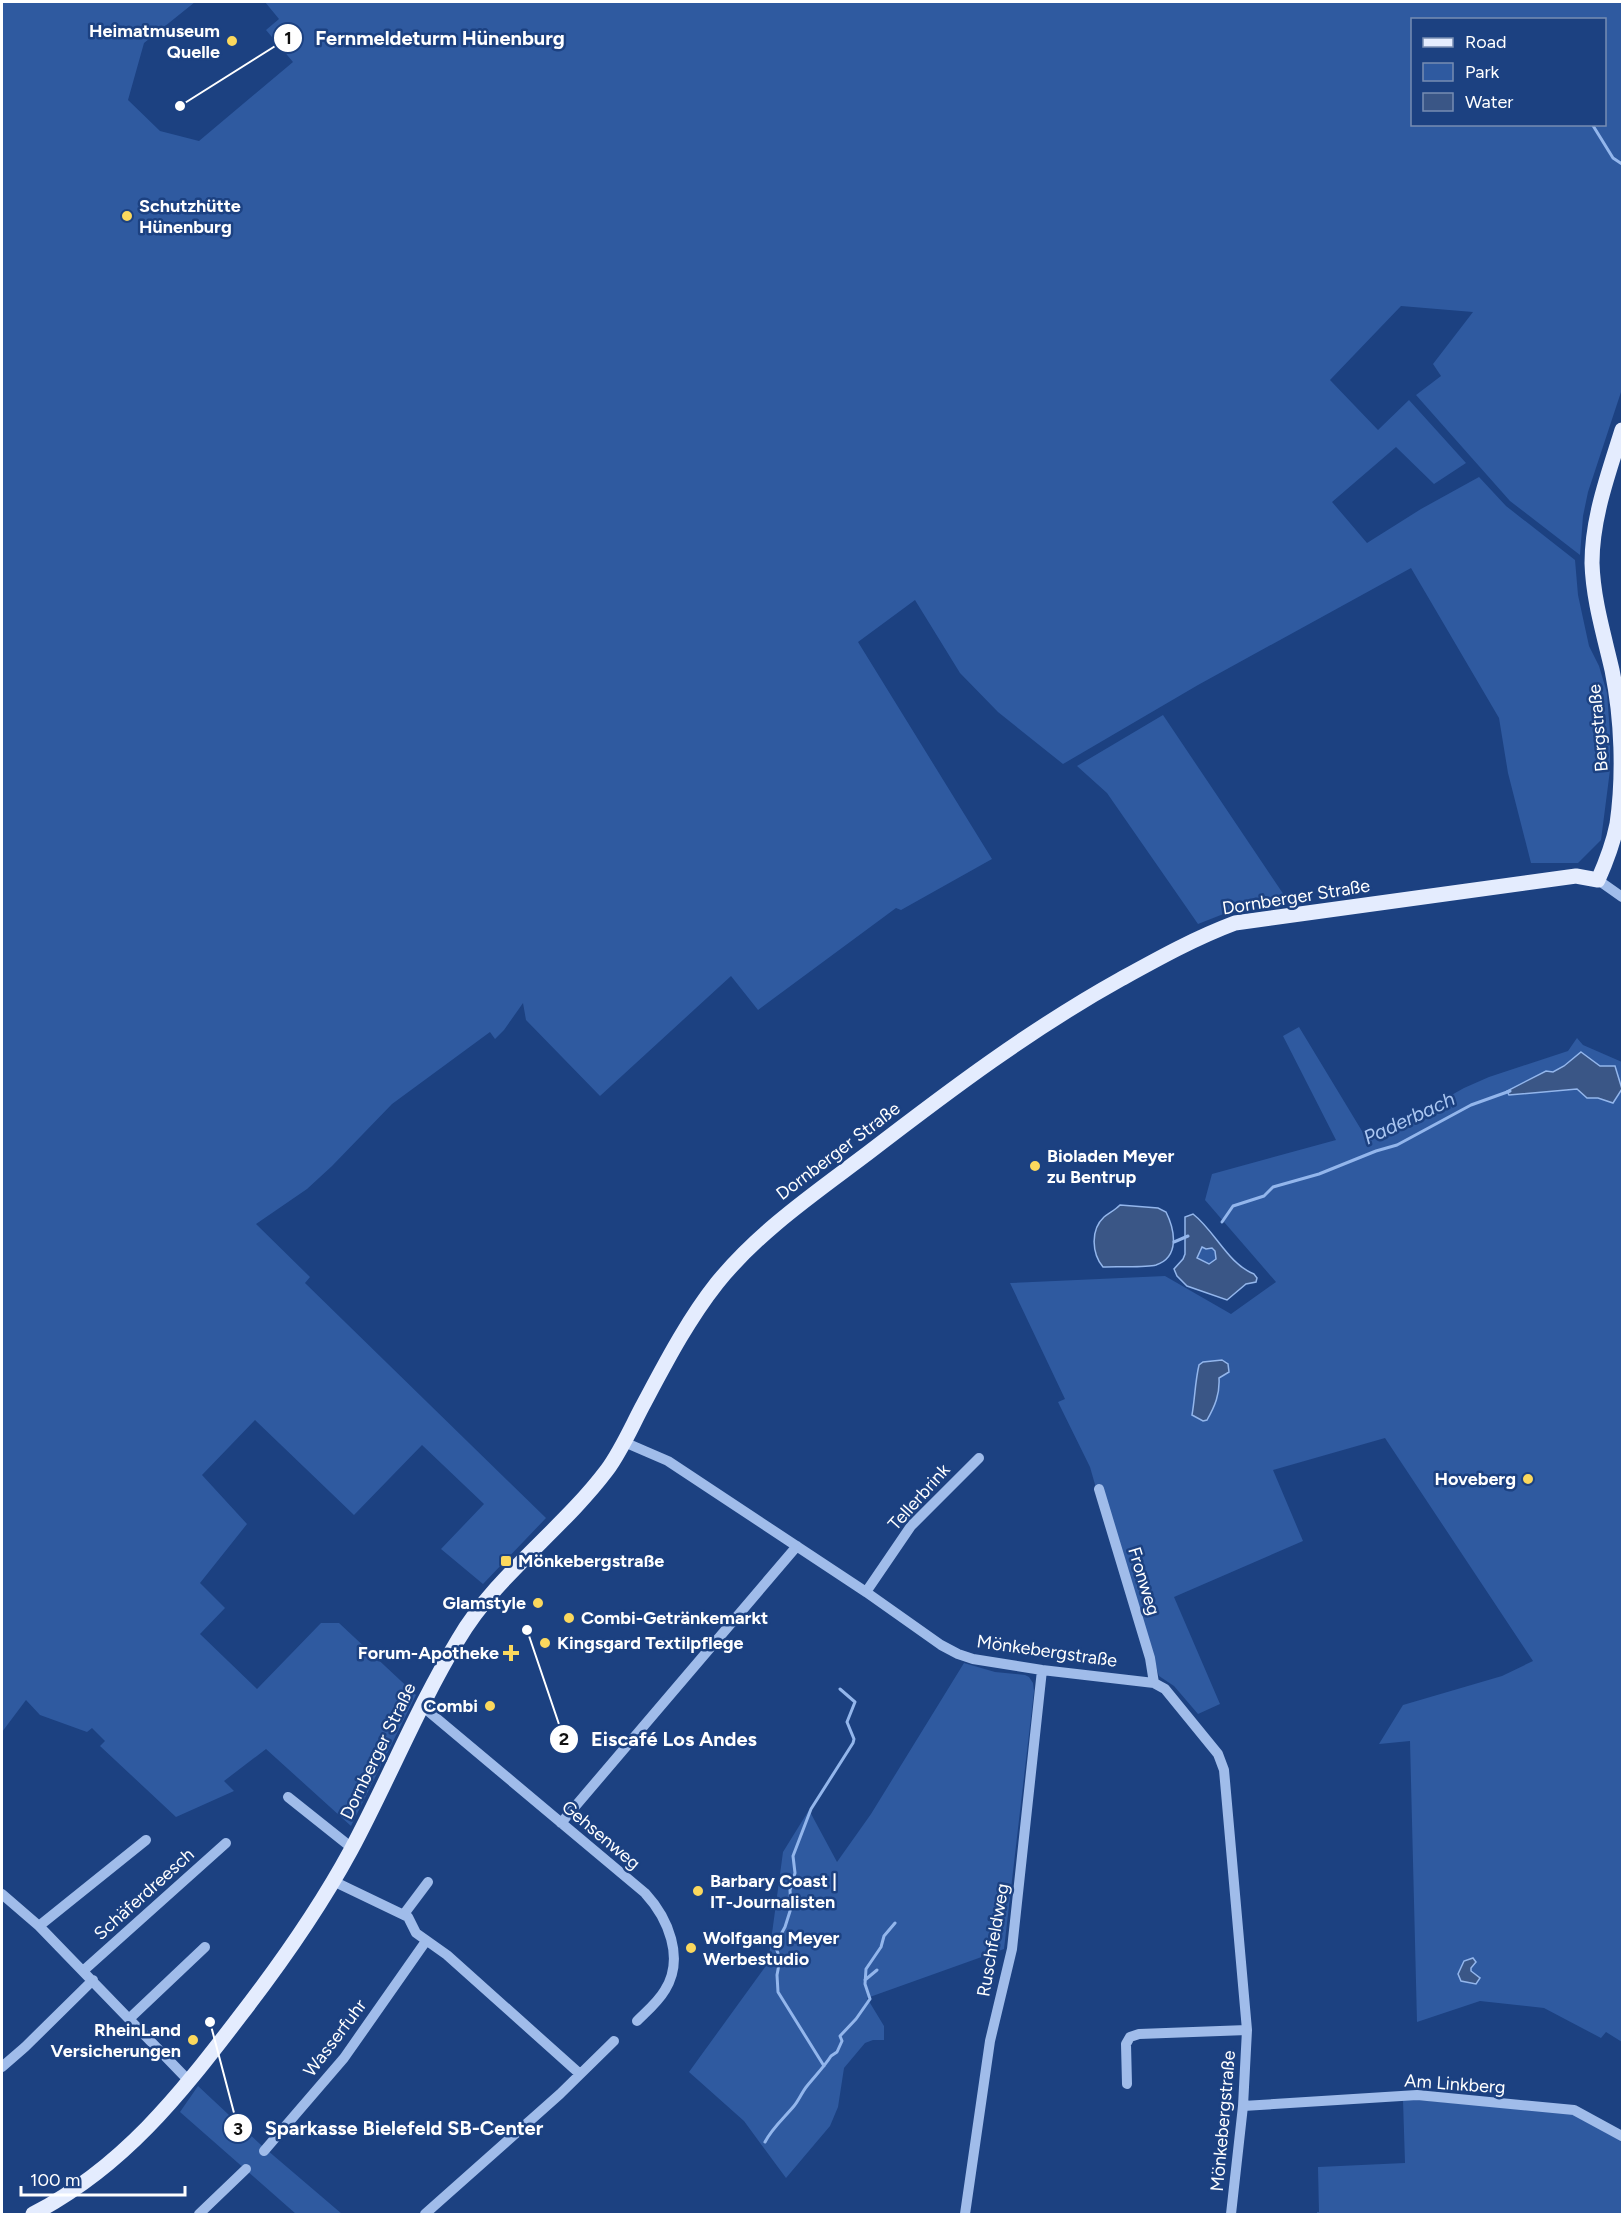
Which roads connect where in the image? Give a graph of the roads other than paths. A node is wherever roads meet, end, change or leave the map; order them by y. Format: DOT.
graph roads {
  1 [pos="1623,430"];
  2 [pos="1598,880"];
  3 [pos="1623,897"];
  4 [pos="624,1442"];
  5 [pos="979,1458"];
  6 [pos="1100,1489"];
  7 [pos="797,1546"];
  8 [pos="866,1592"];
  9 [pos="1042,1670"];
  10 [pos="1154,1683"];
  11 [pos="422,1706"];
  12 [pos="288,1797"];
  13 [pos="561,1823"];
  14 [pos="146,1840"];
  15 [pos="226,1843"];
  16 [pos="352,1848"];
  17 [pos="333,1881"];
  18 [pos="428,1882"];
  19 [pos="2,1894"];
  20 [pos="404,1914"];
  21 [pos="39,1926"];
  22 [pos="426,1941"];
  23 [pos="205,1947"];
  24 [pos="83,1971"];
  25 [pos="93,1980"];
  26 [pos="130,2018"];
  27 [pos="637,2021"];
  28 [pos="1247,2030"];
  29 [pos="614,2041"];
  30 [pos="2,2067"];
  31 [pos="580,2074"];
  32 [pos="190,2082"];
  33 [pos="1127,2084"];
  34 [pos="1243,2106"];
  35 [pos="1623,2136"];
  36 [pos="264,2151"];
  37 [pos="246,2169"];
  38 [pos="33,2214"];
  39 [pos="199,2214"];
  40 [pos="425,2214"];
  41 [pos="965,2214"];
  42 [pos="1231,2214"];
  1 -- 2 [label="main road, Bergstraße"];
  2 -- 3 [label="street, Dornberger Straße"];
  2 -- 4 [label="main road, Dornberger Straße"];
  4 -- 7 [label="street, Mönkebergstraße"];
  4 -- 11 [label="main road, Dornberger Straße"];
  5 -- 8 [label="street, Tellerbrink"];
  6 -- 10 [label="street, Fronweg"];
  7 -- 8 [label="street, Mönkebergstraße"];
  7 -- 13 [label="street"];
  8 -- 9 [label="street, Mönkebergstraße"];
  9 -- 10 [label="street, Mönkebergstraße"];
  9 -- 41 [label="street, Ruschfeldweg"];
  10 -- 28 [label="street, Mönkebergstraße"];
  11 -- 13 [label="street, Gehsenweg"];
  11 -- 16 [label="main road, Dornberger Straße"];
  12 -- 16 [label="street, Dornberger Straße"];
  13 -- 27 [label="street, Gehsenweg"];
  14 -- 21 [label="street"];
  15 -- 24 [label="street, Schäferdreesch"];
  16 -- 17 [label="main road, Dornberger Straße"];
  17 -- 20 [label="street"];
  17 -- 32 [label="main road, Dornberger Straße"];
  18 -- 20 [label="street"];
  19 -- 21 [label="street"];
  20 -- 22 [label="street"];
  21 -- 24 [label="street"];
  22 -- 31 [label="street"];
  22 -- 36 [label="street, Wasserfuhr"];
  23 -- 26 [label="street"];
  24 -- 25 [label="street"];
  25 -- 26 [label="street"];
  25 -- 30 [label="street"];
  26 -- 32 [label="street"];
  28 -- 33 [label="street, Mönkebergstraße"];
  28 -- 34 [label="street, Mönkebergstraße"];
  29 -- 31 [label="street"];
  31 -- 40 [label="street"];
  32 -- 38 [label="main road, Dornberger Straße"];
  34 -- 35 [label="street, Am Linkberg"];
  34 -- 42 [label="street, Mönkebergstraße"];
  37 -- 39 [label="street"];
}
